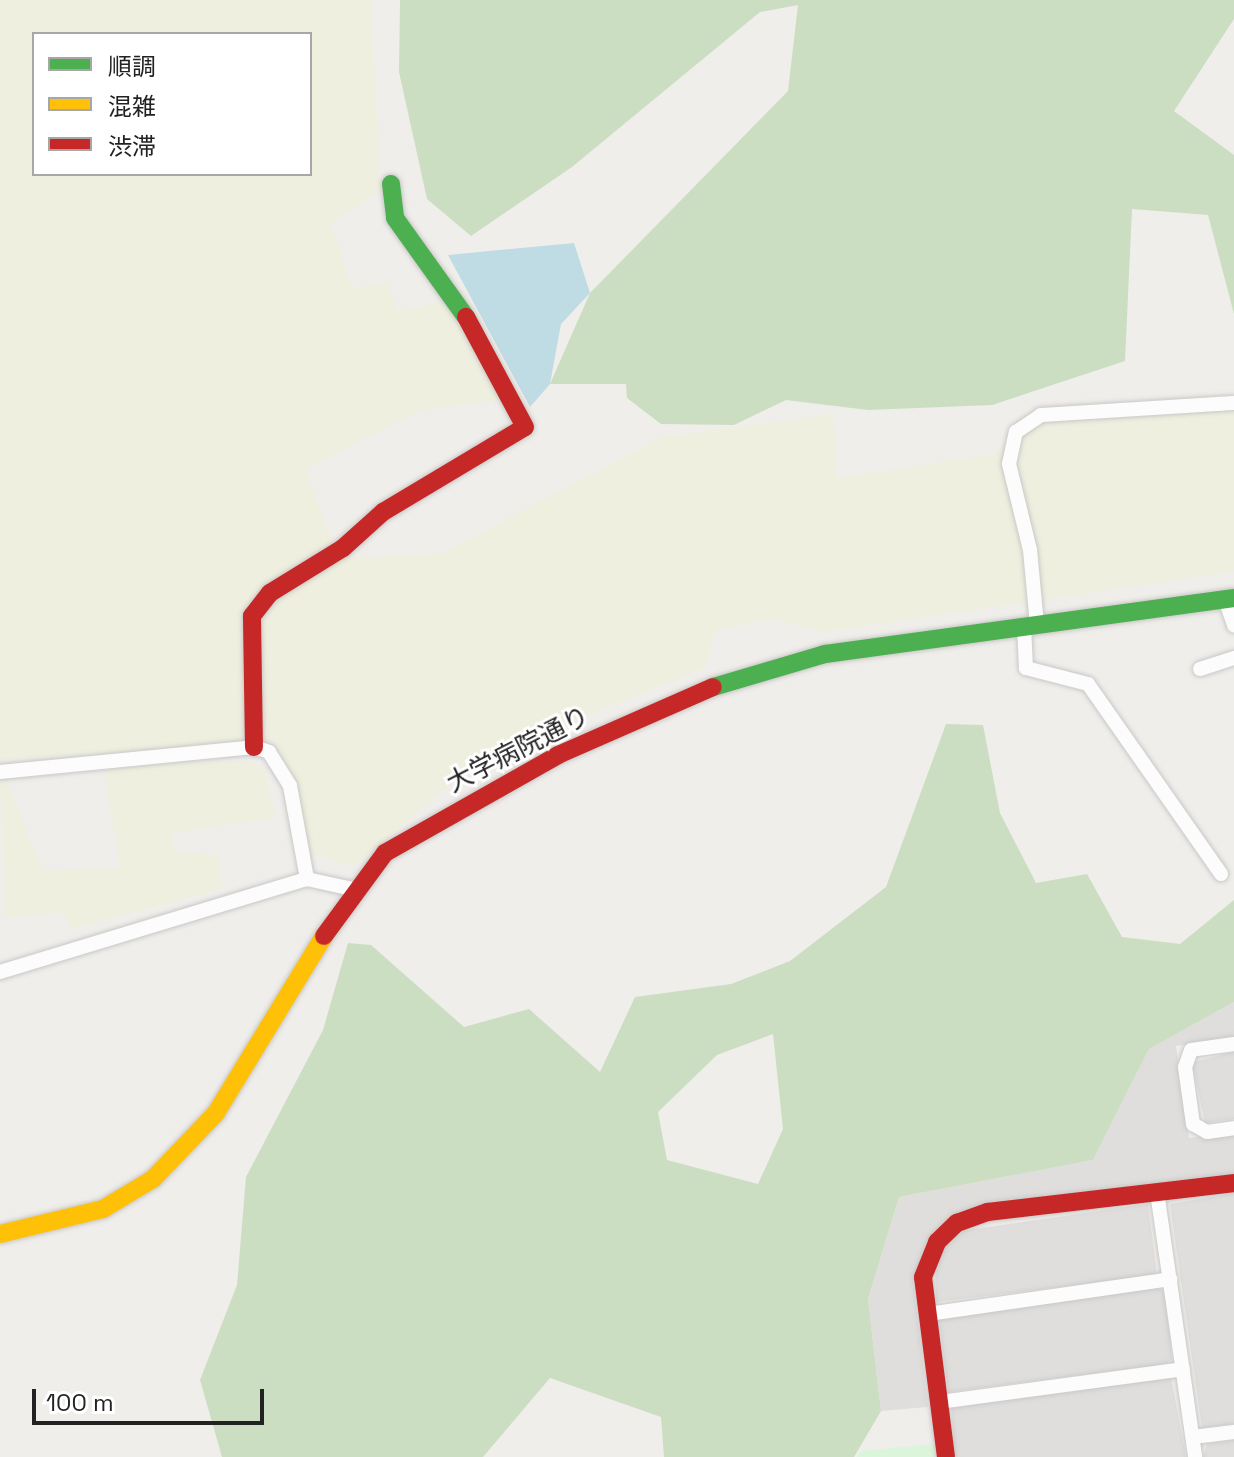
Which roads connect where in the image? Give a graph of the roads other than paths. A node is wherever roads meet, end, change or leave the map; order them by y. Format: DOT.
graph roads {
  1 [pos="391,184"];
  2 [pos="1234,403"];
  3 [pos="1230,598"];
  4 [pos="1030,625"];
  5 [pos="1234,625"];
  6 [pos="1234,658"];
  7 [pos="1200,669"];
  8 [pos="254,747"];
  9 [pos="0,772"];
  10 [pos="1221,874"];
  11 [pos="307,879"];
  12 [pos="352,889"];
  13 [pos="0,972"];
  14 [pos="1234,1044"];
  15 [pos="1234,1128"];
  16 [pos="1234,1183"];
  17 [pos="1157,1192"];
  18 [pos="0,1234"];
  19 [pos="1170,1279"];
  20 [pos="928,1314"];
  21 [pos="1183,1369"];
  22 [pos="940,1402"];
  23 [pos="1234,1432"];
  24 [pos="1193,1437"];
  25 [pos="946,1457"];
  26 [pos="1195,1457"];
  1 -- 8 [label="street"];
  2 -- 4 [label="street"];
  3 -- 4 [label="street, 大学病院通り"];
  3 -- 5 [label="street"];
  4 -- 10 [label="street"];
  4 -- 12 [label="street, 大学病院通り"];
  6 -- 7 [label="street"];
  8 -- 9 [label="street"];
  8 -- 11 [label="street"];
  11 -- 12 [label="street"];
  11 -- 13 [label="street"];
  12 -- 18 [label="street, 大学病院通り"];
  14 -- 15 [label="street"];
  16 -- 17 [label="street"];
  17 -- 19 [label="street"];
  17 -- 20 [label="street"];
  19 -- 20 [label="street"];
  19 -- 21 [label="street"];
  20 -- 22 [label="street"];
  21 -- 22 [label="street"];
  21 -- 24 [label="street"];
  22 -- 25 [label="street"];
  23 -- 24 [label="street"];
  24 -- 26 [label="street"];
}
